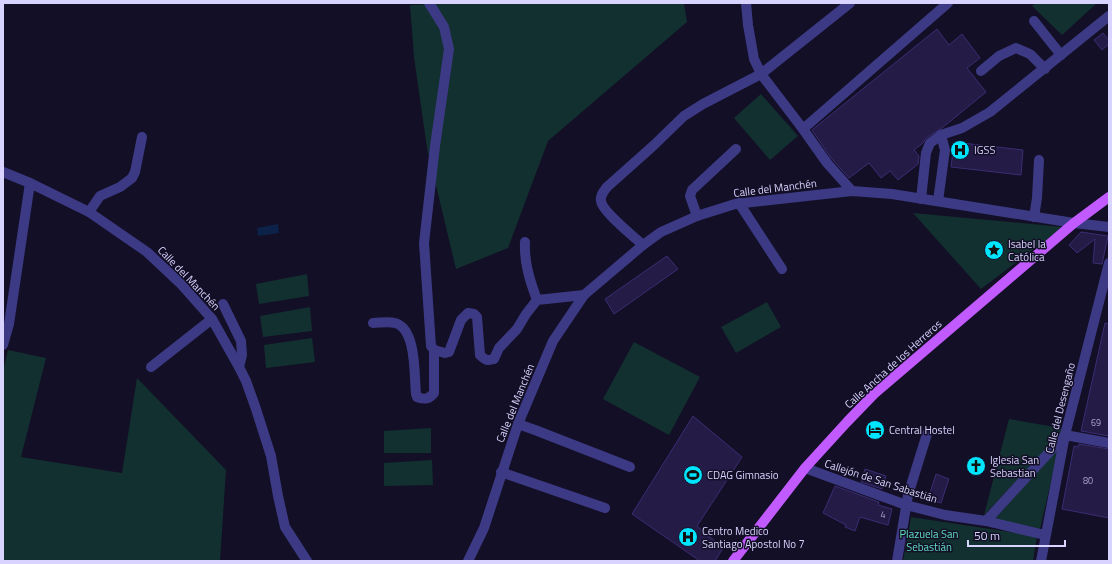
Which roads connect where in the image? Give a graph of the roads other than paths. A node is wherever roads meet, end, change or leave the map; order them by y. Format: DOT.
graph roads {
  1 [pos="429,3"];
  2 [pos="746,3"];
  3 [pos="850,3"];
  4 [pos="948,3"];
  5 [pos="1109,16"];
  6 [pos="1034,21"];
  7 [pos="1061,55"];
  8 [pos="1045,69"];
  9 [pos="981,71"];
  10 [pos="761,74"];
  11 [pos="803,129"];
  12 [pos="941,135"];
  13 [pos="142,137"];
  14 [pos="736,149"];
  15 [pos="1039,160"];
  16 [pos="3,172"];
  17 [pos="30,183"];
  18 [pos="852,191"];
  19 [pos="1109,197"];
  20 [pos="921,199"];
  21 [pos="938,202"];
  22 [pos="739,203"];
  23 [pos="89,212"];
  24 [pos="697,216"];
  25 [pos="1034,217"];
  26 [pos="1074,223"];
  27 [pos="1109,227"];
  28 [pos="525,242"];
  29 [pos="643,245"];
  30 [pos="1109,263"];
  31 [pos="782,269"];
  32 [pos="584,295"];
  33 [pos="537,300"];
  34 [pos="223,304"];
  35 [pos="212,319"];
  36 [pos="373,323"];
  37 [pos="3,345"];
  38 [pos="434,350"];
  39 [pos="151,367"];
  40 [pos="239,367"];
  41 [pos="518,424"];
  42 [pos="927,434"];
  43 [pos="1065,435"];
  44 [pos="1109,442"];
  45 [pos="630,467"];
  46 [pos="805,468"];
  47 [pos="501,472"];
  48 [pos="906,505"];
  49 [pos="605,508"];
  50 [pos="986,521"];
  51 [pos="1045,535"];
  52 [pos="307,561"];
  53 [pos="468,561"];
  54 [pos="733,561"];
  55 [pos="897,561"];
  56 [pos="1041,561"];
  1 -- 38 [label="street"];
  2 -- 10 [label="street"];
  3 -- 10 [label="street"];
  4 -- 11 [label="street"];
  5 -- 7 [label="street"];
  6 -- 7 [label="street"];
  7 -- 8 [label="street"];
  8 -- 9 [label="street"];
  8 -- 12 [label="street"];
  10 -- 11 [label="street"];
  10 -- 29 [label="street"];
  11 -- 18 [label="street"];
  12 -- 20 [label="street"];
  12 -- 21 [label="street"];
  13 -- 23 [label="street"];
  14 -- 24 [label="street"];
  15 -- 25 [label="street"];
  16 -- 17 [label="street, Calle del Manchén"];
  17 -- 23 [label="street, Calle del Manchén"];
  17 -- 37 [label="street"];
  18 -- 20 [label="street, Calle del Manchén"];
  18 -- 22 [label="street, Calle del Manchén"];
  19 -- 26 [label="main road"];
  20 -- 21 [label="street, Calle del Manchén"];
  21 -- 25 [label="street, Calle del Manchén"];
  22 -- 24 [label="street, Calle del Manchén"];
  22 -- 31 [label="street"];
  23 -- 35 [label="street, Calle del Manchén"];
  24 -- 29 [label="street, Calle del Manchén"];
  25 -- 26 [label="street, Calle del Manchén"];
  26 -- 27 [label="street, Calle del Manchén"];
  26 -- 46 [label="main road, Calle Ancha de los Herreros"];
  28 -- 33 [label="street"];
  29 -- 32 [label="street, Calle del Manchén"];
  30 -- 43 [label="street, Calle del Desengaño"];
  32 -- 33 [label="street"];
  32 -- 41 [label="street, Calle del Manchén"];
  33 -- 38 [label="street"];
  34 -- 40 [label="street"];
  35 -- 39 [label="street"];
  35 -- 40 [label="street, Calle del Manchén"];
  36 -- 38 [label="street"];
  40 -- 52 [label="street, Calle del Manchén"];
  41 -- 45 [label="street"];
  41 -- 47 [label="street, Calle del Manchén"];
  42 -- 48 [label="street"];
  43 -- 44 [label="street"];
  43 -- 50 [label="street"];
  43 -- 51 [label="street, Calle del Desengaño"];
  46 -- 48 [label="street, Callejón de San Sabastián"];
  46 -- 54 [label="main road, Calle Ancha de los Herreros"];
  47 -- 49 [label="street"];
  47 -- 53 [label="street, Calle del Manchén"];
  48 -- 50 [label="street, Callejón de San Sabastián"];
  48 -- 55 [label="street"];
  50 -- 51 [label="street, Callejón de San Sabastián"];
  51 -- 56 [label="street, Calle del Desengaño"];
}
